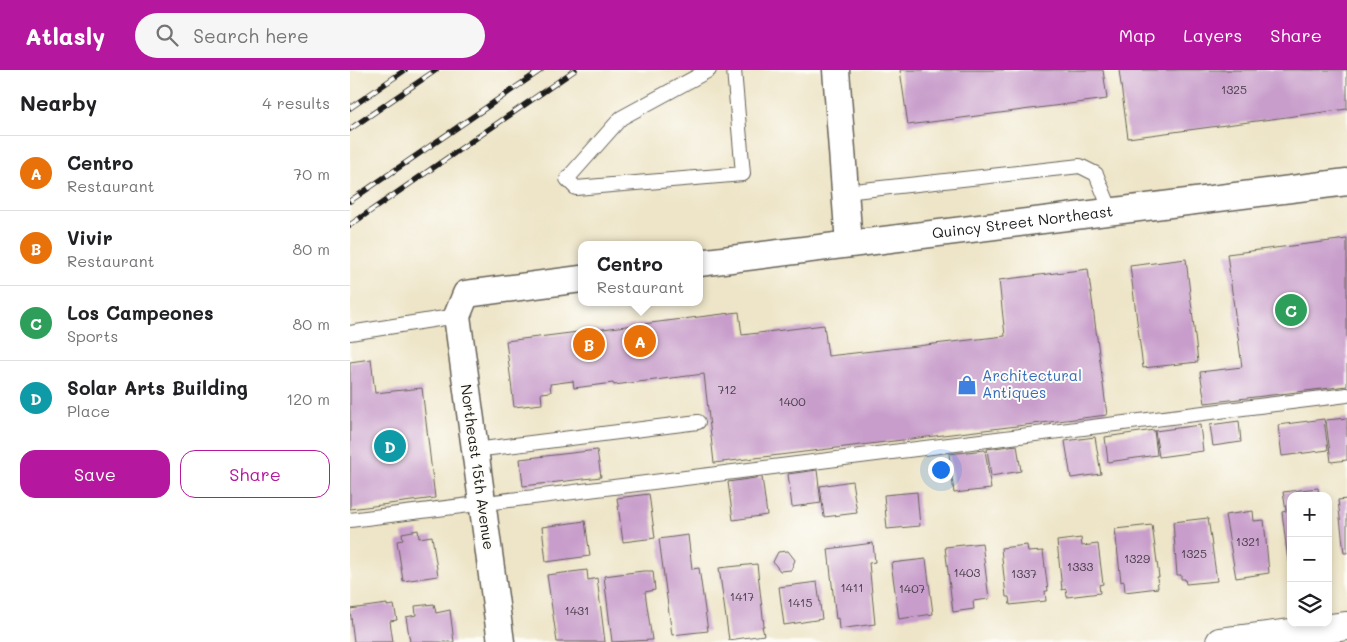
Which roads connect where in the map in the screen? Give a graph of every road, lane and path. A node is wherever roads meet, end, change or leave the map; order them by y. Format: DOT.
graph roads {
  1 [pos="709,70"];
  2 [pos="734,70"];
  3 [pos="836,70"];
  4 [pos="1347,182"];
  5 [pos="845,192"];
  6 [pos="1111,211"];
  7 [pos="849,244"];
  8 [pos="703,263"];
  9 [pos="578,280"];
  10 [pos="461,305"];
  11 [pos="350,333"];
  12 [pos="1347,395"];
  13 [pos="698,422"];
  14 [pos="475,450"];
  15 [pos="482,505"];
  16 [pos="350,520"];
  17 [pos="1347,626"];
  18 [pos="501,642"];
  19 [pos="1220,642"];
  1 -- 2 [label="lane"];
  3 -- 5 [label="street"];
  4 -- 6 [label="street, Quincy Street Northeast"];
  5 -- 6 [label="lane"];
  5 -- 7 [label="street"];
  6 -- 7 [label="street, Quincy Street Northeast"];
  7 -- 8 [label="street, Quincy Street Northeast"];
  9 -- 10 [label="street"];
  10 -- 11 [label="lane"];
  10 -- 14 [label="street, Northeast 15th Avenue"];
  12 -- 15 [label="lane"];
  13 -- 14 [label="lane"];
  14 -- 15 [label="street, Northeast 15th Avenue"];
  15 -- 16 [label="lane"];
  15 -- 18 [label="street, Northeast 15th Avenue"];
  17 -- 19 [label="street"];
}
